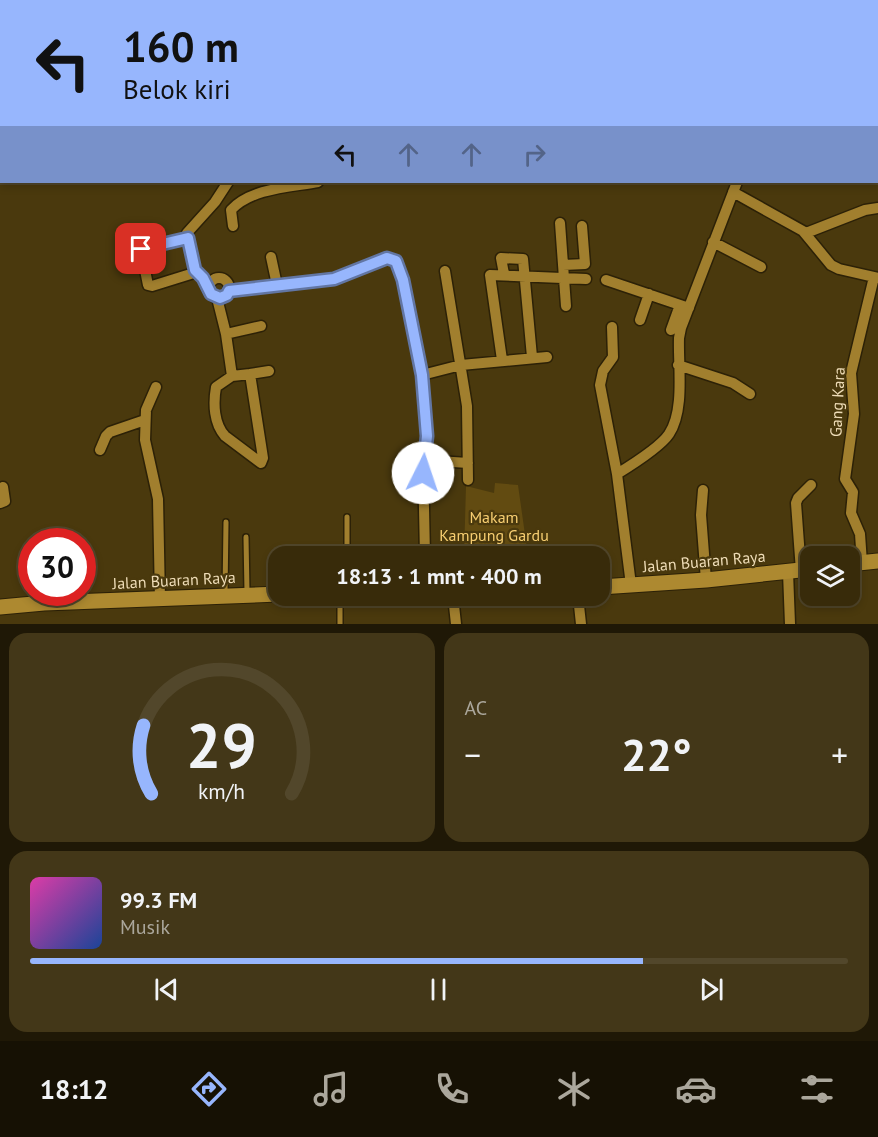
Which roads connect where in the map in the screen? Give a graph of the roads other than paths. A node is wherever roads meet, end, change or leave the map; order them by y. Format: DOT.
graph roads {
  1 [pos="227,183"];
  2 [pos="312,183"];
  3 [pos="735,187"];
  4 [pos="878,208"];
  5 [pos="560,223"];
  6 [pos="232,226"];
  7 [pos="582,226"];
  8 [pos="806,233"];
  9 [pos="188,238"];
  10 [pos="713,242"];
  11 [pos="271,257"];
  12 [pos="562,265"];
  13 [pos="761,267"];
  14 [pos="445,271"];
  15 [pos="197,272"];
  16 [pos="504,274"];
  17 [pos="524,276"];
  18 [pos="564,278"];
  19 [pos="876,278"];
  20 [pos="586,279"];
  21 [pos="606,280"];
  22 [pos="277,285"];
  23 [pos="209,288"];
  24 [pos="229,291"];
  25 [pos="649,294"];
  26 [pos="217,298"];
  27 [pos="566,306"];
  28 [pos="684,306"];
  29 [pos="640,320"];
  30 [pos="261,326"];
  31 [pos="612,327"];
  32 [pos="670,330"];
  33 [pos="226,334"];
  34 [pos="532,357"];
  35 [pos="547,357"];
  36 [pos="502,360"];
  37 [pos="461,365"];
  38 [pos="678,365"];
  39 [pos="269,371"];
  40 [pos="250,374"];
  41 [pos="422,375"];
  42 [pos="232,376"];
  43 [pos="156,387"];
  44 [pos="750,393"];
  45 [pos="145,420"];
  46 [pos="260,446"];
  47 [pos="241,449"];
  48 [pos="100,450"];
  49 [pos="423,460"];
  50 [pos="468,463"];
  51 [pos="617,474"];
  52 [pos="468,480"];
  53 [pos="812,484"];
  54 [pos="3,487"];
  55 [pos="703,489"];
  56 [pos="0,503"];
  57 [pos="347,517"];
  58 [pos="226,522"];
  59 [pos="246,537"];
  60 [pos="347,546"];
  61 [pos="425,546"];
  62 [pos="858,546"];
  63 [pos="878,561"];
  64 [pos="860,563"];
  65 [pos="800,571"];
  66 [pos="706,580"];
  67 [pos="631,585"];
  68 [pos="610,586"];
  69 [pos="247,594"];
  70 [pos="268,594"];
  71 [pos="225,595"];
  72 [pos="160,600"];
  73 [pos="340,606"];
  74 [pos="454,606"];
  75 [pos="579,606"];
  76 [pos="0,607"];
  77 [pos="340,624"];
  78 [pos="456,624"];
  79 [pos="581,624"];
  80 [pos="790,624"];
  1 -- 9 [label="street"];
  2 -- 6 [label="street"];
  3 -- 8 [label="street"];
  3 -- 10 [label="street"];
  4 -- 8 [label="street"];
  5 -- 12 [label="street"];
  7 -- 12 [label="street"];
  8 -- 19 [label="street"];
  9 -- 15 [label="street"];
  9 -- 15 [label="street"];
  10 -- 13 [label="street"];
  10 -- 28 [label="street"];
  11 -- 22 [label="street"];
  12 -- 18 [label="street"];
  14 -- 37 [label="street"];
  15 -- 23 [label="street"];
  16 -- 17 [label="street"];
  16 -- 17 [label="street"];
  16 -- 36 [label="street"];
  17 -- 18 [label="street"];
  17 -- 34 [label="street"];
  18 -- 20 [label="street"];
  18 -- 27 [label="street"];
  19 -- 62 [label="street, Gang Kara"];
  21 -- 25 [label="street"];
  22 -- 24 [label="street"];
  22 -- 41 [label="street"];
  23 -- 24 [label="street"];
  23 -- 26 [label="street"];
  24 -- 26 [label="street"];
  25 -- 28 [label="street"];
  25 -- 29 [label="street"];
  26 -- 33 [label="street"];
  28 -- 32 [label="street"];
  28 -- 38 [label="street"];
  30 -- 33 [label="street"];
  31 -- 51 [label="street"];
  33 -- 42 [label="street"];
  34 -- 35 [label="street"];
  34 -- 36 [label="street"];
  36 -- 37 [label="street"];
  37 -- 41 [label="street"];
  37 -- 50 [label="street"];
  38 -- 44 [label="street"];
  38 -- 51 [label="street"];
  39 -- 40 [label="street"];
  40 -- 42 [label="street"];
  40 -- 46 [label="street"];
  41 -- 49 [label="street"];
  42 -- 47 [label="street"];
  43 -- 45 [label="street"];
  45 -- 48 [label="street"];
  45 -- 72 [label="street"];
  46 -- 47 [label="street"];
  46 -- 47 [label="street"];
  49 -- 50 [label="street"];
  49 -- 61 [label="street"];
  50 -- 52 [label="street"];
  51 -- 67 [label="street"];
  53 -- 65 [label="street"];
  54 -- 56 [label="street"];
  55 -- 66 [label="street"];
  57 -- 60 [label="lane"];
  58 -- 71 [label="lane"];
  59 -- 69 [label="lane"];
  63 -- 64 [label="main road"];
  65 -- 66 [label="main road, Jalan Buaran Raya"];
  65 -- 80 [label="street"];
  66 -- 67 [label="main road, Jalan Buaran Raya"];
  67 -- 68 [label="main road, Jalan Buaran Raya"];
  69 -- 70 [label="main road, Jalan Buaran Raya"];
  69 -- 71 [label="main road, Jalan Buaran Raya"];
  71 -- 72 [label="main road, Jalan Buaran Raya"];
  72 -- 76 [label="main road, Jalan Buaran Raya"];
  73 -- 77 [label="lane"];
  74 -- 78 [label="street"];
  75 -- 79 [label="street"];
}
